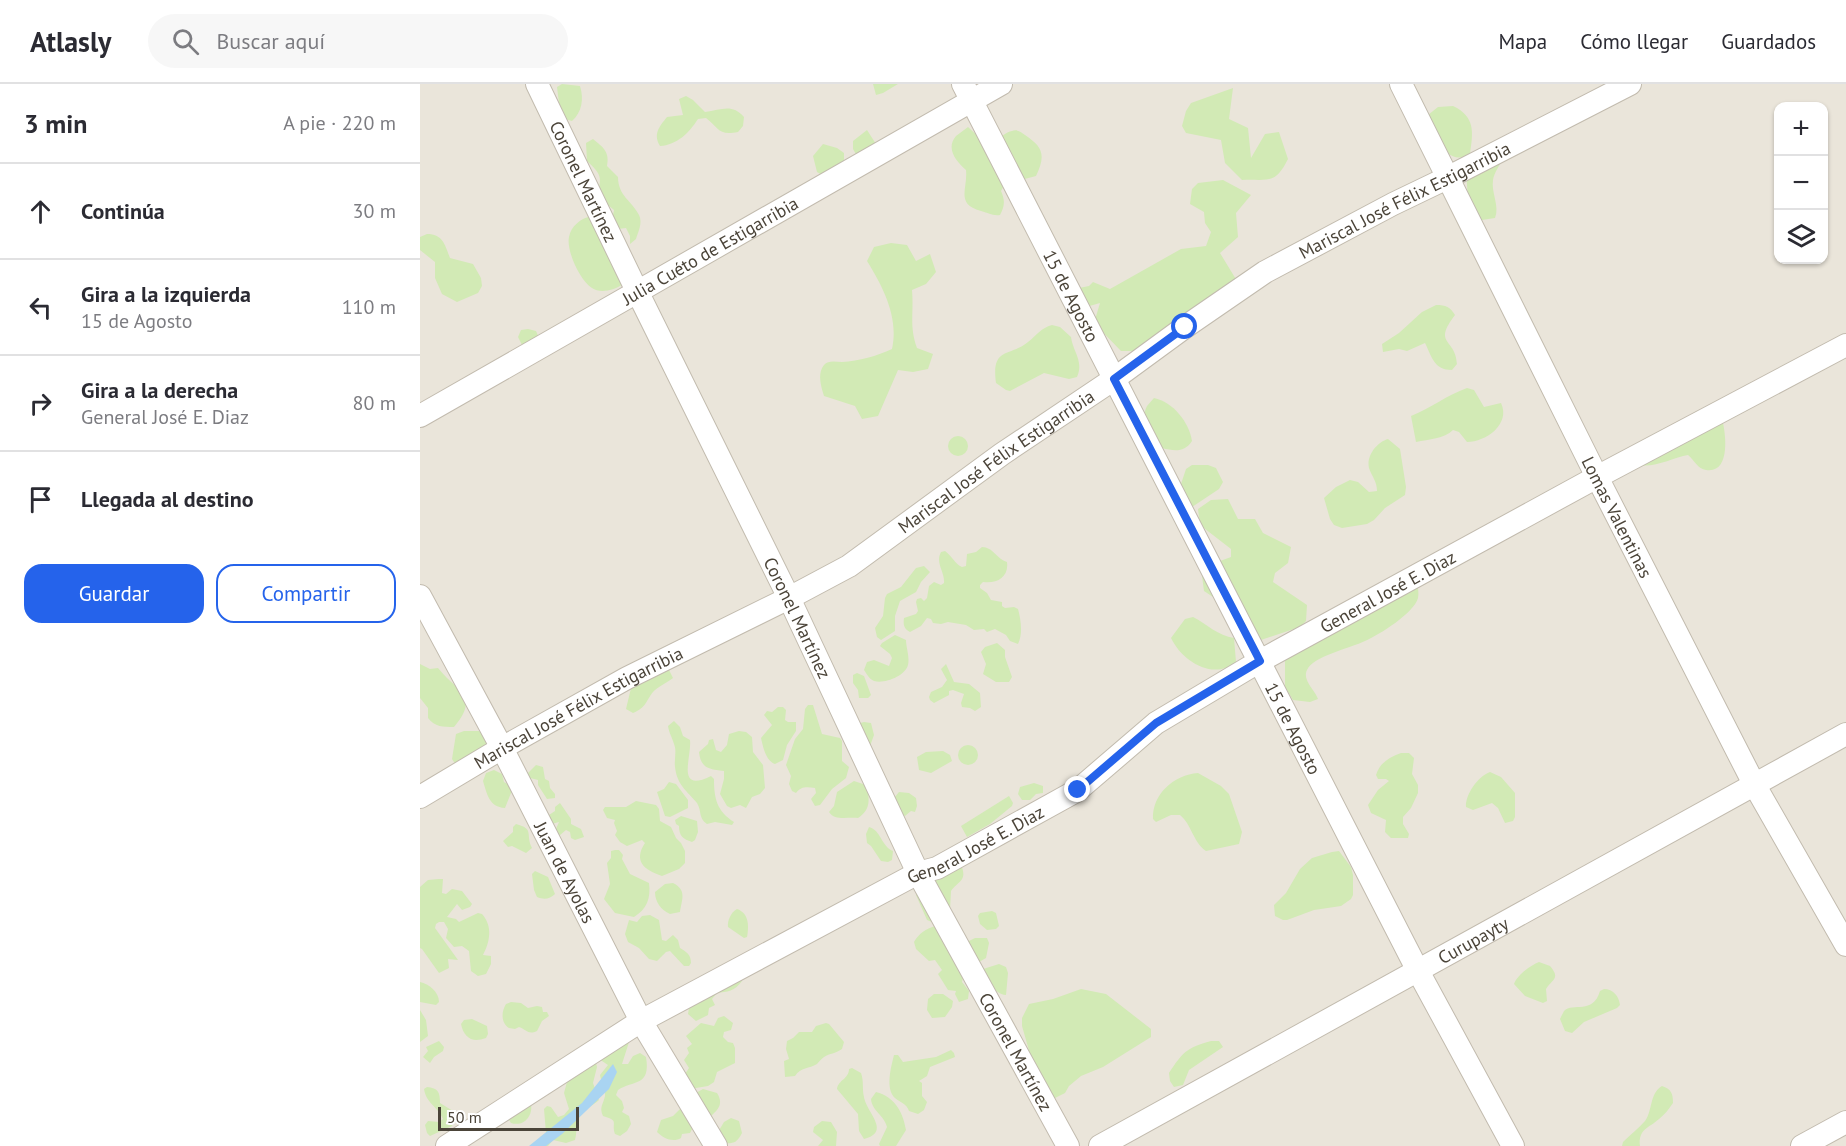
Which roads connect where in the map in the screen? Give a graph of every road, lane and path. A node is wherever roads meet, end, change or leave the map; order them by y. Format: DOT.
graph roads {
  1 [pos="537,84"];
  2 [pos="1001,84"];
  3 [pos="1401,84"];
  4 [pos="1630,84"];
  5 [pos="967,92"];
  6 [pos="1448,178"];
  7 [pos="637,291"];
  8 [pos="1846,345"];
  9 [pos="1114,379"];
  10 [pos="420,416"];
  11 [pos="1596,477"];
  12 [pos="420,596"];
  13 [pos="789,598"];
  14 [pos="1260,661"];
  15 [pos="1846,734"];
  16 [pos="502,748"];
  17 [pos="1754,784"];
  18 [pos="420,797"];
  19 [pos="918,873"];
  20 [pos="1846,945"];
  21 [pos="1418,971"];
  22 [pos="641,1021"];
  23 [pos="1846,1122"];
  24 [pos="447,1146"];
  25 [pos="716,1146"];
  26 [pos="1068,1146"];
  27 [pos="1100,1146"];
  28 [pos="1513,1146"];
  29 [pos="1802,1146"];
  1 -- 7 [label="street, Coronel Martínez"];
  2 -- 5 [label="street, Julia Cuéto de Estigarribia"];
  3 -- 6 [label="street, Lomas Valentinas"];
  4 -- 6 [label="street, Mariscal José Félix Estigarribia"];
  5 -- 7 [label="street, Julia Cuéto de Estigarribia"];
  5 -- 9 [label="street, 15 de Agosto"];
  6 -- 9 [label="street, Mariscal José Félix Estigarribia"];
  6 -- 11 [label="street, Lomas Valentinas"];
  7 -- 10 [label="street, Julia Cuéto de Estigarribia"];
  7 -- 13 [label="street, Coronel Martínez"];
  8 -- 11 [label="street, General José E. Diaz"];
  9 -- 13 [label="street, Mariscal José Félix Estigarribia"];
  9 -- 14 [label="street, 15 de Agosto"];
  11 -- 14 [label="street, General José E. Diaz"];
  11 -- 17 [label="street, Lomas Valentinas"];
  12 -- 16 [label="street, Juan de Ayolas"];
  13 -- 16 [label="street, Mariscal José Félix Estigarribia"];
  13 -- 19 [label="street, Coronel Martínez"];
  14 -- 19 [label="street, General José E. Diaz"];
  14 -- 21 [label="street, 15 de Agosto"];
  15 -- 17 [label="street, Curupayty"];
  16 -- 18 [label="street, Mariscal José Félix Estigarribia"];
  16 -- 22 [label="street, Juan de Ayolas"];
  17 -- 20 [label="street, Lomas Valentinas"];
  17 -- 21 [label="street, Curupayty"];
  19 -- 22 [label="street, General José E. Diaz"];
  19 -- 26 [label="street, Coronel Martínez"];
  21 -- 27 [label="street, Curupayty"];
  21 -- 28 [label="street, 15 de Agosto"];
  22 -- 24 [label="street, General José E. Diaz"];
  22 -- 25 [label="street, Juan de Ayolas"];
  23 -- 29 [label="street"];
}
